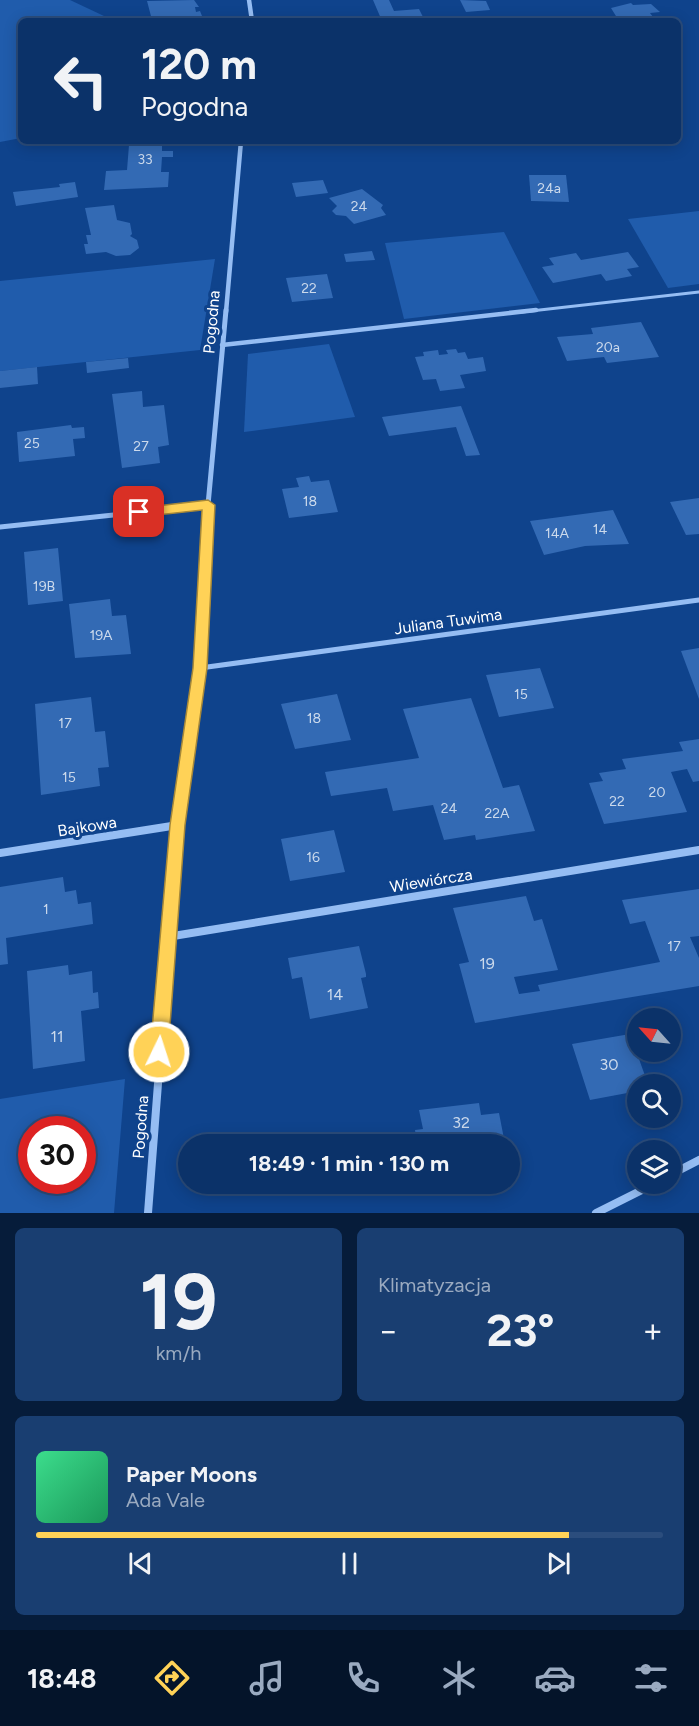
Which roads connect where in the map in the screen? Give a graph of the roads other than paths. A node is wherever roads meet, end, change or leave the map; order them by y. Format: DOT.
graph roads {
  1 [pos="249,0"];
  2 [pos="252,18"];
  3 [pos="241,144"];
  4 [pos="699,292"];
  5 [pos="222,345"];
  6 [pos="208,505"];
  7 [pos="0,527"];
  8 [pos="699,600"];
  9 [pos="200,668"];
  10 [pos="178,825"];
  11 [pos="699,849"];
  12 [pos="0,853"];
  13 [pos="167,937"];
  14 [pos="699,1160"];
  15 [pos="681,1169"];
  16 [pos="634,1194"];
  17 [pos="148,1213"];
  18 [pos="596,1213"];
  1 -- 2 [label="street"];
  3 -- 5 [label="street, Pogodna"];
  4 -- 5 [label="lane"];
  5 -- 6 [label="street, Pogodna"];
  6 -- 7 [label="street"];
  6 -- 9 [label="street, Pogodna"];
  8 -- 9 [label="street, Juliana Tuwima"];
  9 -- 10 [label="street, Pogodna"];
  10 -- 12 [label="street, Bajkowa"];
  10 -- 13 [label="street, Pogodna"];
  11 -- 13 [label="street, Wiewiórcza"];
  13 -- 17 [label="street, Pogodna"];
  14 -- 15 [label="street"];
  16 -- 18 [label="street"];
}
